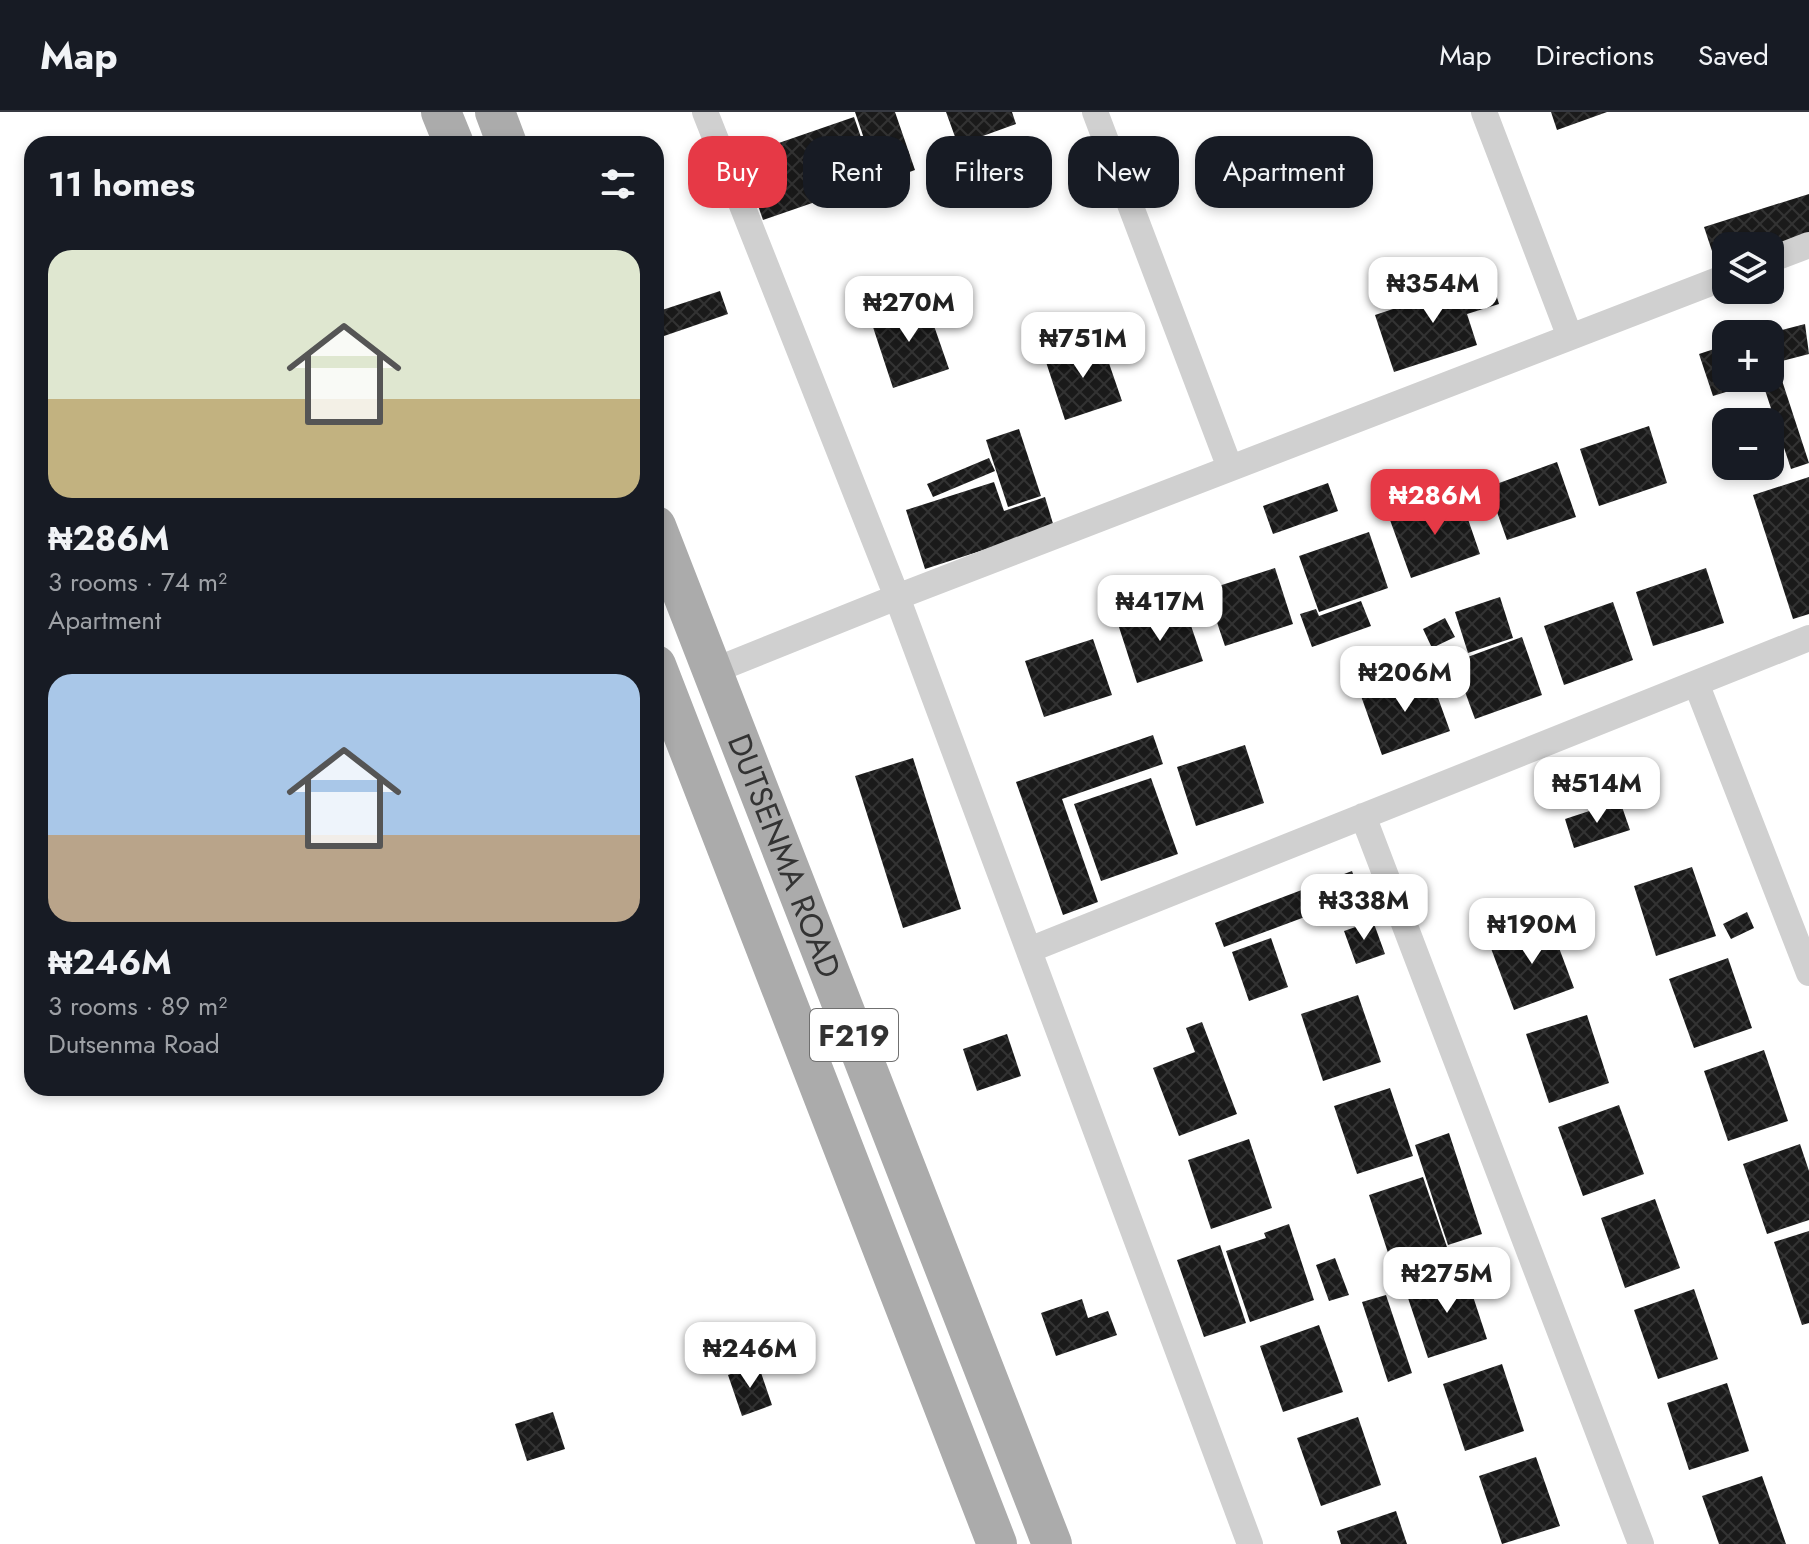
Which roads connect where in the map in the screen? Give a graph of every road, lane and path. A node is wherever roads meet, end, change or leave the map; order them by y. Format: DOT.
graph roads {
  1 [pos="441,112"];
  2 [pos="495,112"];
  3 [pos="705,112"];
  4 [pos="1095,112"];
  5 [pos="1484,112"];
  6 [pos="451,136"];
  7 [pos="504,136"];
  8 [pos="1809,245"];
  9 [pos="1784,255"];
  10 [pos="1712,282"];
  11 [pos="1570,337"];
  12 [pos="1230,468"];
  13 [pos="664,546"];
  14 [pos="897,597"];
  15 [pos="1809,638"];
  16 [pos="713,671"];
  17 [pos="1696,683"];
  18 [pos="664,686"];
  19 [pos="1363,816"];
  20 [pos="1029,950"];
  21 [pos="1809,973"];
  22 [pos="997,1544"];
  23 [pos="1052,1544"];
  24 [pos="1250,1544"];
  25 [pos="1641,1544"];
  1 -- 6 [label="main road"];
  2 -- 7 [label="main road"];
  3 -- 14 [label="street"];
  4 -- 12 [label="street"];
  5 -- 11 [label="street"];
  8 -- 9 [label="street"];
  10 -- 11 [label="street"];
  11 -- 12 [label="street"];
  12 -- 14 [label="street"];
  13 -- 16 [label="main road, DUTSENMA ROAD / F219"];
  14 -- 16 [label="street"];
  14 -- 20 [label="street"];
  15 -- 17 [label="street"];
  16 -- 23 [label="main road, DUTSENMA ROAD / F219"];
  17 -- 19 [label="street"];
  17 -- 21 [label="street"];
  18 -- 22 [label="main road, DUTSENMA ROAD / F219"];
  19 -- 20 [label="street"];
  19 -- 25 [label="street"];
  20 -- 24 [label="street"];
}
